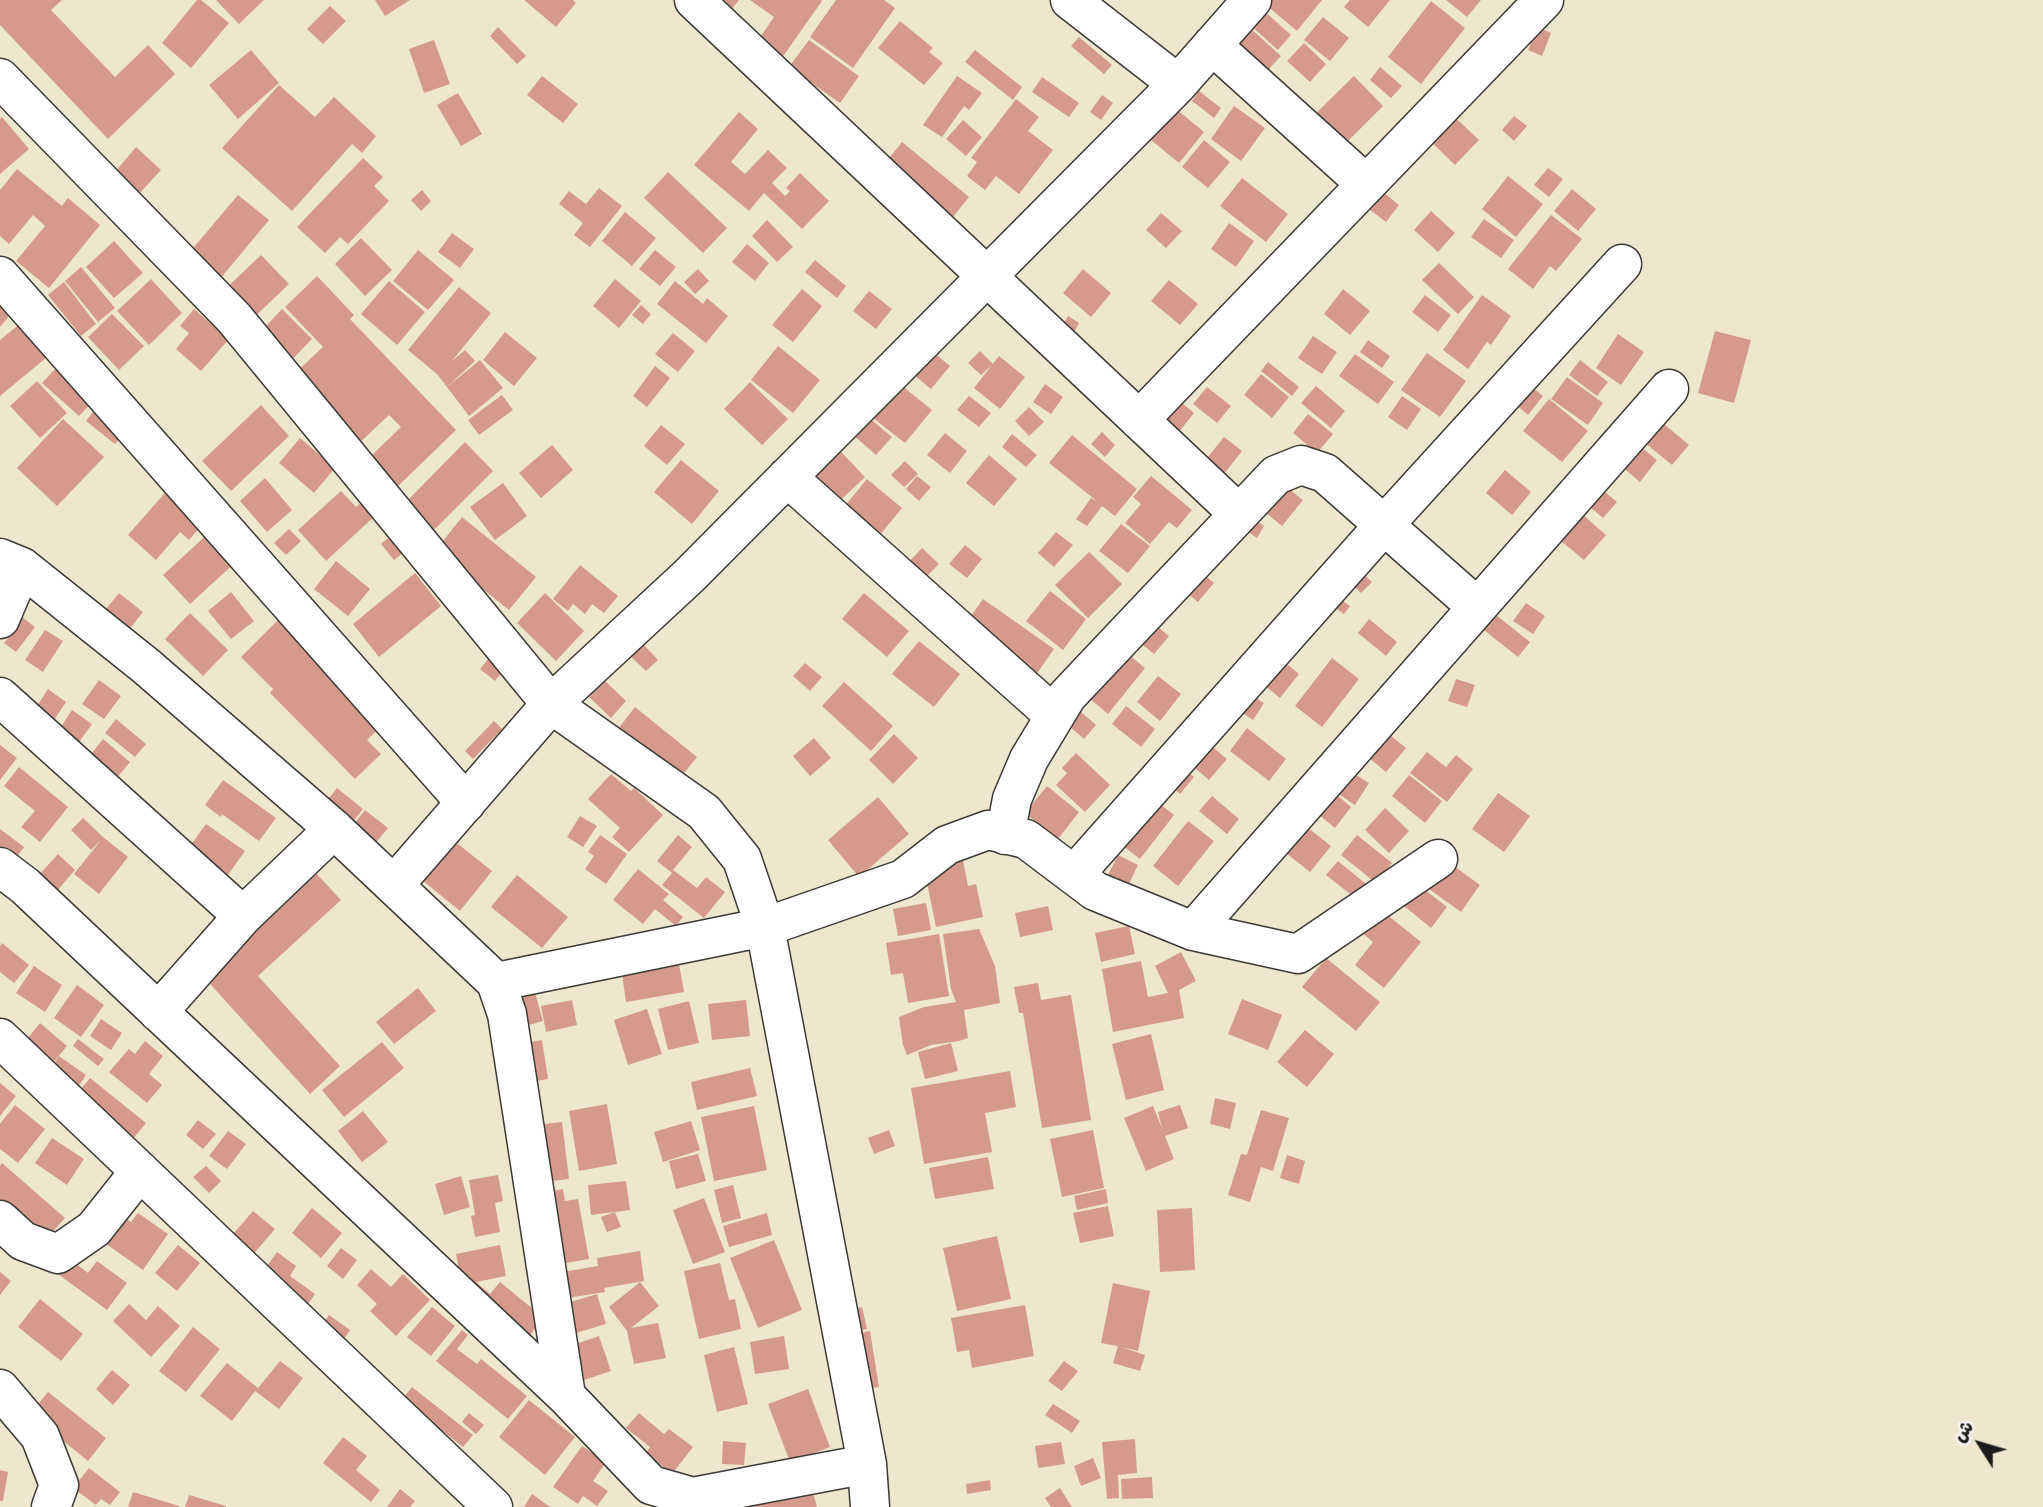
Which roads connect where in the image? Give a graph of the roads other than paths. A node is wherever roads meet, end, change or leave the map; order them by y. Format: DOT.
graph roads {
  1 [pos="694,0"];
  2 [pos="1070,0"];
  3 [pos="1252,0"];
  4 [pos="1544,0"];
  5 [pos="1212,45"];
  6 [pos="0,78"];
  7 [pos="1178,84"];
  8 [pos="1366,184"];
  9 [pos="1622,264"];
  10 [pos="0,276"];
  11 [pos="987,276"];
  12 [pos="1670,389"];
  13 [pos="1139,420"];
  14 [pos="787,477"];
  15 [pos="1239,514"];
  16 [pos="1384,525"];
  17 [pos="11,562"];
  18 [pos="1477,607"];
  19 [pos="0,619"];
  20 [pos="0,697"];
  21 [pos="551,704"];
  22 [pos="1055,716"];
  23 [pos="466,803"];
  24 [pos="334,829"];
  25 [pos="1005,835"];
  26 [pos="1438,859"];
  27 [pos="0,867"];
  28 [pos="1074,875"];
  29 [pos="394,886"];
  30 [pos="243,916"];
  31 [pos="765,927"];
  32 [pos="1193,931"];
  33 [pos="496,982"];
  34 [pos="158,1012"];
  35 [pos="0,1038"];
  36 [pos="140,1171"];
  37 [pos="0,1220"];
  38 [pos="0,1389"];
  39 [pos="566,1396"];
  40 [pos="867,1464"];
  41 [pos="51,1507"];
  42 [pos="493,1507"];
  43 [pos="870,1507"];
  1 -- 11 [label="street"];
  2 -- 7 [label="street"];
  3 -- 5 [label="street"];
  4 -- 8 [label="street"];
  5 -- 7 [label="street"];
  5 -- 8 [label="street"];
  6 -- 21 [label="street"];
  7 -- 11 [label="street"];
  8 -- 13 [label="street"];
  9 -- 16 [label="street"];
  10 -- 23 [label="street"];
  11 -- 13 [label="street"];
  11 -- 14 [label="street"];
  12 -- 18 [label="street"];
  13 -- 15 [label="street"];
  14 -- 21 [label="street"];
  14 -- 22 [label="street"];
  15 -- 16 [label="street"];
  15 -- 22 [label="street"];
  16 -- 18 [label="street"];
  16 -- 28 [label="street"];
  17 -- 19 [label="street"];
  17 -- 24 [label="street"];
  18 -- 32 [label="street"];
  20 -- 30 [label="street"];
  21 -- 23 [label="street"];
  21 -- 31 [label="street"];
  22 -- 25 [label="street"];
  23 -- 29 [label="street"];
  24 -- 29 [label="street"];
  24 -- 30 [label="street"];
  25 -- 28 [label="street"];
  25 -- 31 [label="street"];
  26 -- 32 [label="street"];
  27 -- 34 [label="street"];
  28 -- 32 [label="street"];
  29 -- 33 [label="street"];
  30 -- 34 [label="street"];
  31 -- 33 [label="street"];
  31 -- 40 [label="street"];
  33 -- 39 [label="street"];
  34 -- 39 [label="street"];
  35 -- 36 [label="street"];
  36 -- 37 [label="street"];
  36 -- 42 [label="street"];
  38 -- 41 [label="street"];
  39 -- 40 [label="street"];
  40 -- 43 [label="street"];
}
